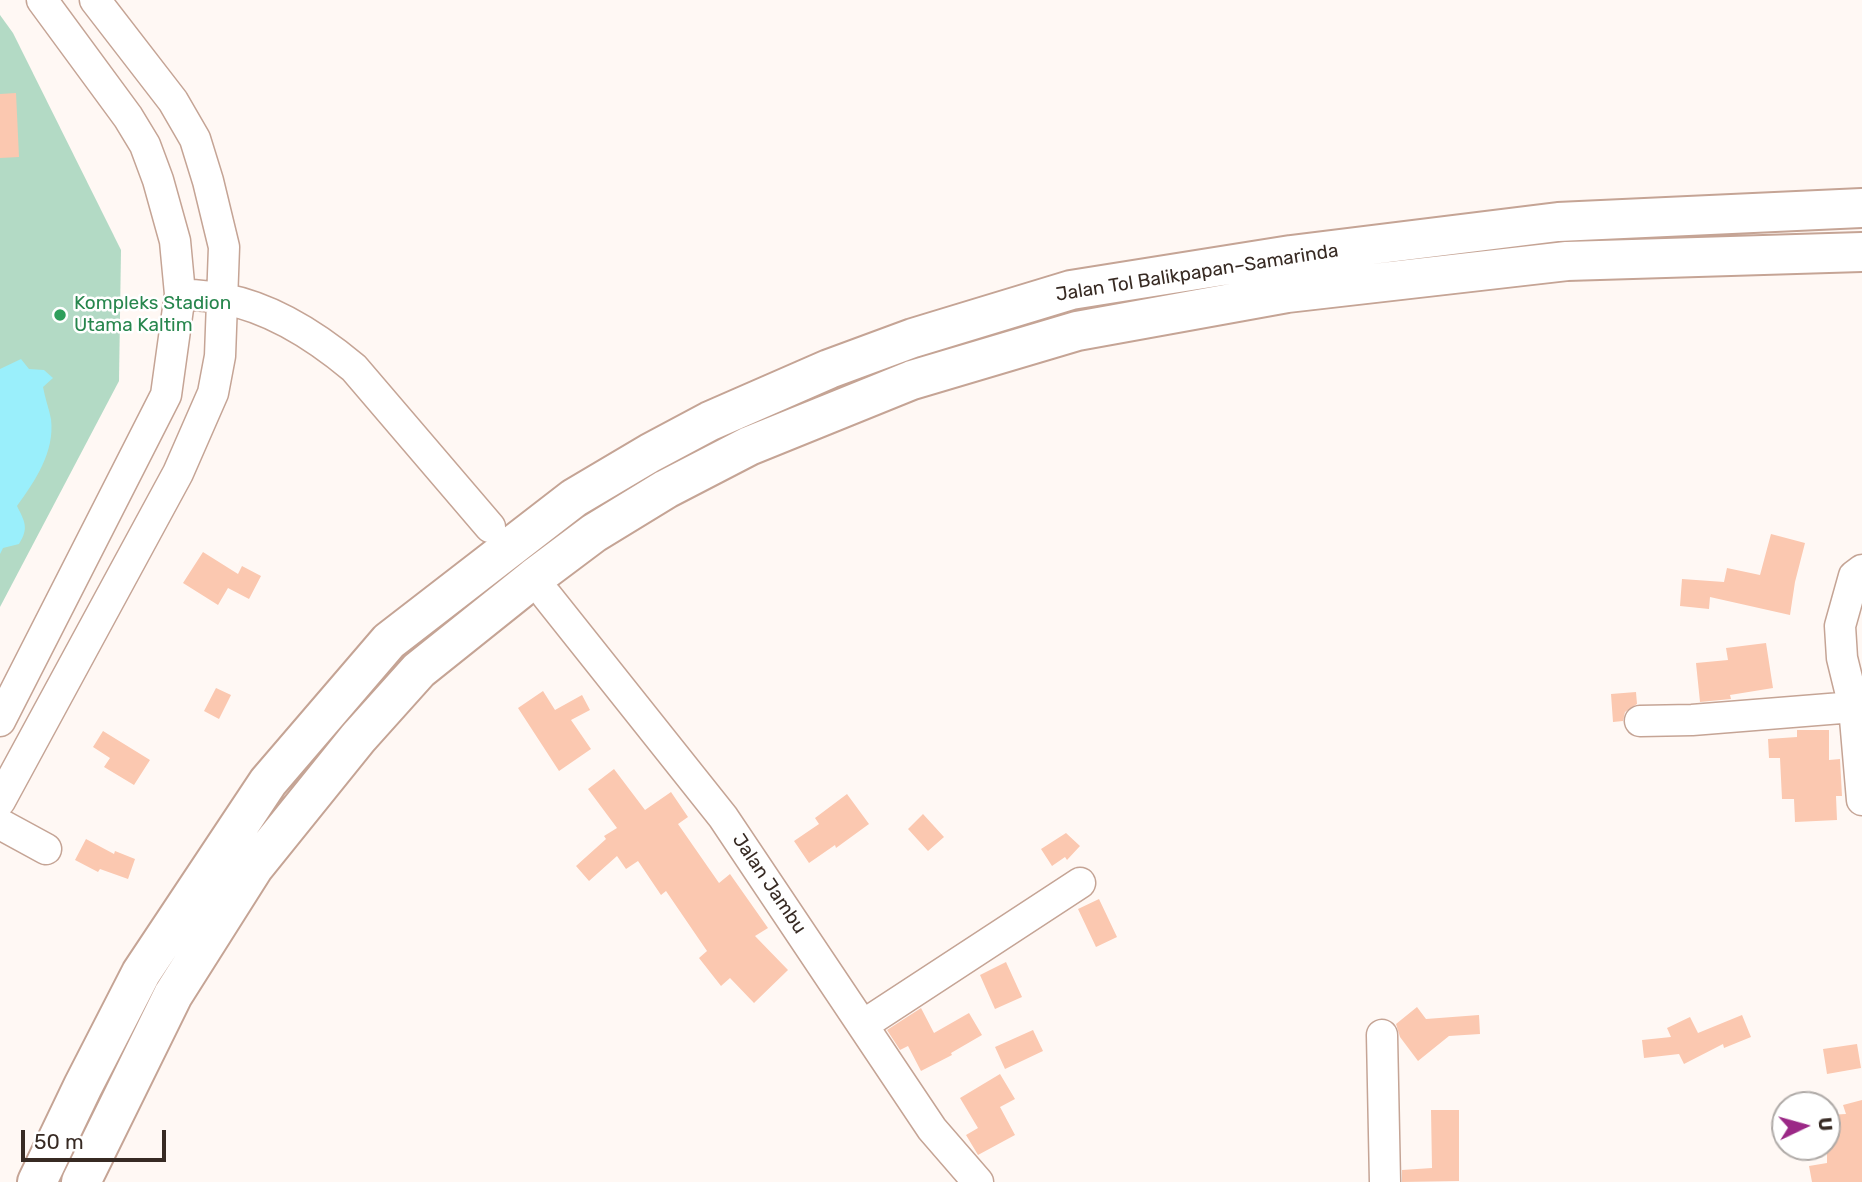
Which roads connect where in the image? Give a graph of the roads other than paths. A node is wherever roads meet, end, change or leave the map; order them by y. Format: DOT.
graph roads {
  1 [pos="42,0"];
  2 [pos="95,0"];
  3 [pos="1862,208"];
  4 [pos="1862,252"];
  5 [pos="180,293"];
  6 [pos="223,299"];
  7 [pos="490,527"];
  8 [pos="1862,570"];
  9 [pos="547,596"];
  10 [pos="1854,707"];
  11 [pos="1640,720"];
  12 [pos="0,721"];
  13 [pos="11,757"];
  14 [pos="1862,800"];
  15 [pos="0,802"];
  16 [pos="0,824"];
  17 [pos="46,849"];
  18 [pos="1080,883"];
  19 [pos="863,1025"];
  20 [pos="1382,1035"];
  21 [pos="37,1182"];
  22 [pos="81,1182"];
  23 [pos="978,1182"];
  24 [pos="1385,1182"];
  1 -- 5 [label="street"];
  2 -- 6 [label="street"];
  3 -- 21 [label="highway, Jalan Tol Balikpapan–Samarinda"];
  4 -- 22 [label="highway, Jalan Tol Balikpapan–Samarinda"];
  5 -- 6 [label="street"];
  5 -- 12 [label="street"];
  6 -- 7 [label="street"];
  6 -- 13 [label="street"];
  8 -- 10 [label="street"];
  9 -- 19 [label="street, Jalan Jambu"];
  10 -- 11 [label="street"];
  10 -- 14 [label="street"];
  13 -- 15 [label="street"];
  16 -- 17 [label="street"];
  18 -- 19 [label="street"];
  19 -- 23 [label="street, Jalan Jambu"];
  20 -- 24 [label="street"];
}
